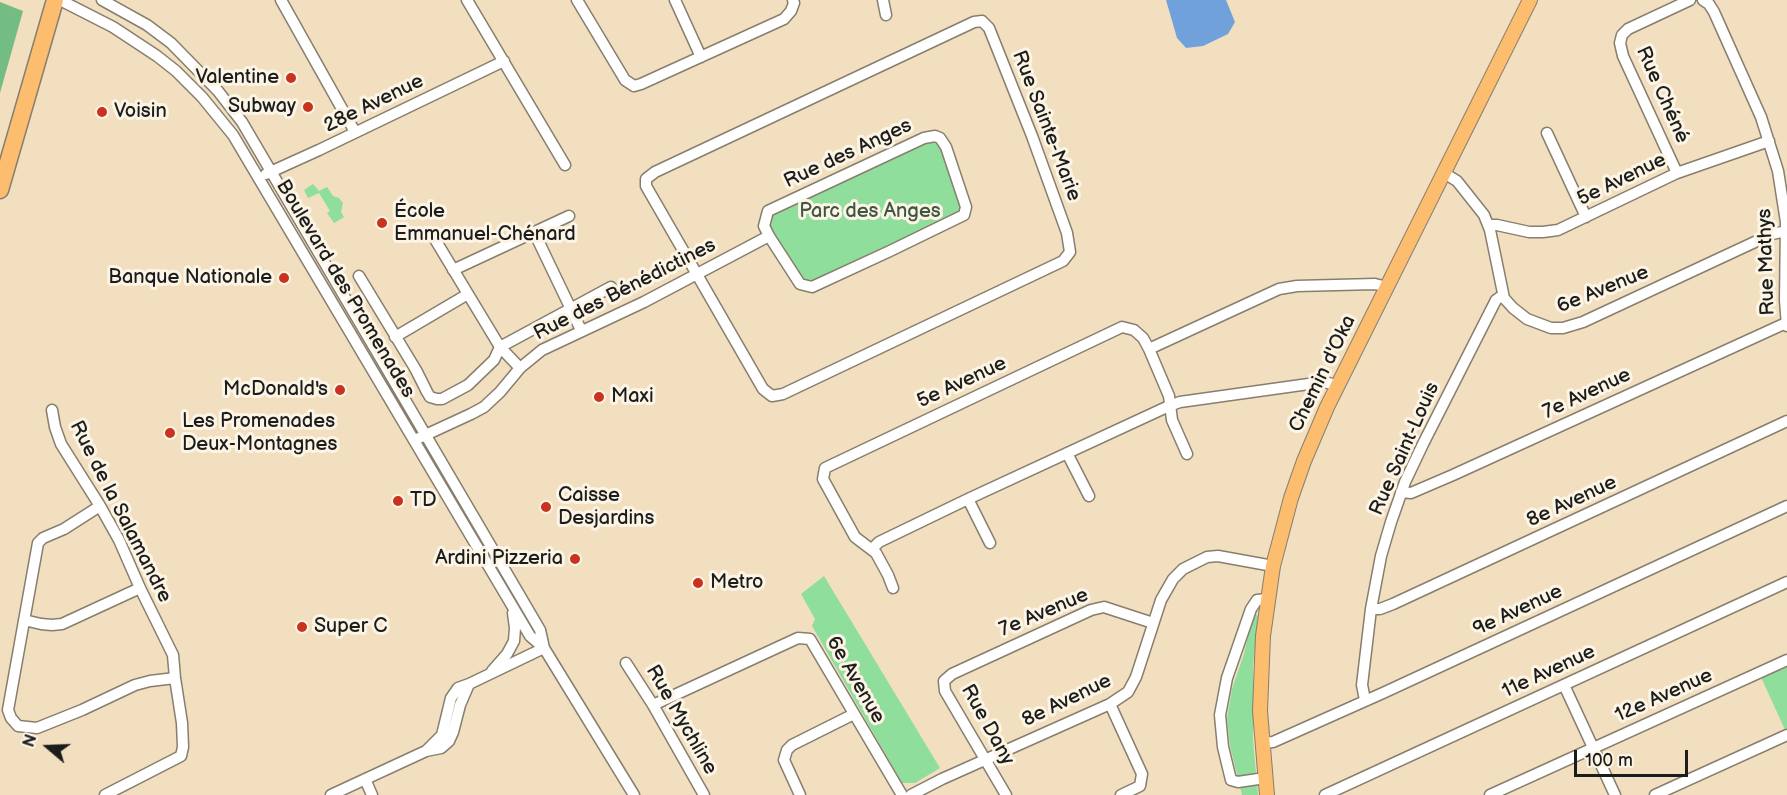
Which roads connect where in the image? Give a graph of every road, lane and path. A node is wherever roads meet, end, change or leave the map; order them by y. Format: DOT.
graph roads {
  1 [pos="58,0"];
  2 [pos="102,0"];
  3 [pos="281,0"];
  4 [pos="467,0"];
  5 [pos="577,0"];
  6 [pos="675,0"];
  7 [pos="793,0"];
  8 [pos="883,0"];
  9 [pos="1530,0"];
  10 [pos="1690,0"];
  11 [pos="1703,0"];
  12 [pos="886,15"];
  13 [pos="701,57"];
  14 [pos="504,61"];
  15 [pos="355,132"];
  16 [pos="1547,134"];
  17 [pos="1769,141"];
  18 [pos="565,165"];
  19 [pos="271,171"];
  20 [pos="1444,173"];
  21 [pos="1677,173"];
  22 [pos="258,177"];
  23 [pos="0,190"];
  24 [pos="569,216"];
  25 [pos="1586,218"];
  26 [pos="1488,225"];
  27 [pos="1787,231"];
  28 [pos="534,232"];
  29 [pos="769,237"];
  30 [pos="436,241"];
  31 [pos="453,270"];
  32 [pos="697,275"];
  33 [pos="359,276"];
  34 [pos="611,287"];
  35 [pos="1387,287"];
  36 [pos="468,294"];
  37 [pos="1503,294"];
  38 [pos="572,308"];
  39 [pos="1787,324"];
  40 [pos="581,330"];
  41 [pos="394,337"];
  42 [pos="500,347"];
  43 [pos="1149,349"];
  44 [pos="520,368"];
  45 [pos="1338,385"];
  46 [pos="1169,406"];
  47 [pos="52,410"];
  48 [pos="1787,422"];
  49 [pos="425,435"];
  50 [pos="414,440"];
  51 [pos="1067,453"];
  52 [pos="1187,454"];
  53 [pos="1401,492"];
  54 [pos="1089,496"];
  55 [pos="968,499"];
  56 [pos="100,506"];
  57 [pos="1787,506"];
  58 [pos="990,543"];
  59 [pos="872,549"];
  60 [pos="1273,566"];
  61 [pos="1787,582"];
  62 [pos="140,588"];
  63 [pos="893,588"];
  64 [pos="1267,599"];
  65 [pos="512,607"];
  66 [pos="1371,609"];
  67 [pos="24,620"];
  68 [pos="1153,622"];
  69 [pos="544,648"];
  70 [pos="1787,660"];
  71 [pos="626,663"];
  72 [pos="952,674"];
  73 [pos="488,675"];
  74 [pos="175,678"];
  75 [pos="1564,685"];
  76 [pos="1365,700"];
  77 [pos="1110,704"];
  78 [pos="653,705"];
  79 [pos="854,714"];
  80 [pos="1787,735"];
  81 [pos="1262,744"];
  82 [pos="1593,748"];
  83 [pos="984,759"];
  84 [pos="1265,778"];
  85 [pos="365,779"];
  86 [pos="111,794"];
  87 [pos="331,795"];
  88 [pos="372,795"];
  89 [pos="634,795"];
  90 [pos="704,795"];
  91 [pos="800,795"];
  92 [pos="902,795"];
  93 [pos="911,795"];
  94 [pos="1006,795"];
  95 [pos="1121,795"];
  96 [pos="1267,795"];
  97 [pos="1326,795"];
  98 [pos="1490,795"];
  99 [pos="1615,795"];
  100 [pos="1655,795"];
  1 -- 22 [label="street, Boulevard des Promenades"];
  1 -- 23 [label="highway"];
  2 -- 19 [label="street, Boulevard des Promenades"];
  3 -- 15 [label="street"];
  4 -- 14 [label="street"];
  5 -- 13 [label="street"];
  6 -- 13 [label="street"];
  7 -- 13 [label="street"];
  8 -- 12 [label="street"];
  9 -- 20 [label="main road, Chemin d'Oka"];
  10 -- 21 [label="street, Rue Chéné"];
  11 -- 17 [label="street, Rue Mathys"];
  14 -- 15 [label="street, 28e Avenue"];
  14 -- 18 [label="street"];
  15 -- 19 [label="street, 28e Avenue"];
  16 -- 25 [label="street"];
  17 -- 21 [label="street, 5e Avenue"];
  17 -- 27 [label="street, Rue Mathys"];
  19 -- 22 [label="street, 28e Avenue"];
  19 -- 49 [label="street, Boulevard des Promenades"];
  20 -- 26 [label="street"];
  20 -- 35 [label="main road, Chemin d'Oka"];
  21 -- 25 [label="street, 5e Avenue"];
  22 -- 50 [label="street, Boulevard des Promenades"];
  24 -- 28 [label="street"];
  25 -- 26 [label="street, 5e Avenue"];
  26 -- 37 [label="street"];
  27 -- 37 [label="street, 6e Avenue"];
  27 -- 39 [label="street, Rue Mathys"];
  28 -- 31 [label="street"];
  28 -- 38 [label="street"];
  29 -- 29 [label="street, Rue des Anges"];
  29 -- 32 [label="street, Rue des Bénédictines"];
  30 -- 31 [label="street"];
  31 -- 36 [label="street"];
  32 -- 32 [label="street, Rue Sainte-Marie"];
  32 -- 40 [label="street, Rue des Bénédictines"];
  33 -- 41 [label="street"];
  34 -- 38 [label="street"];
  35 -- 43 [label="street"];
  35 -- 45 [label="main road, Chemin d'Oka"];
  36 -- 41 [label="street"];
  36 -- 42 [label="street"];
  37 -- 53 [label="street, Rue Saint-Louis"];
  38 -- 40 [label="street"];
  38 -- 42 [label="street"];
  39 -- 53 [label="street, 7e Avenue"];
  40 -- 44 [label="street, Rue des Bénédictines"];
  41 -- 42 [label="street"];
  42 -- 44 [label="street"];
  43 -- 46 [label="street"];
  43 -- 59 [label="street, 5e Avenue"];
  44 -- 49 [label="street, Rue des Bénédictines"];
  45 -- 46 [label="street"];
  45 -- 60 [label="main road, Chemin d'Oka"];
  46 -- 51 [label="street"];
  46 -- 52 [label="street"];
  47 -- 56 [label="street, Rue de la Salamandre"];
  48 -- 66 [label="street, 8e Avenue"];
  49 -- 50 [label="street, Rue des Bénédictines"];
  49 -- 69 [label="street, Boulevard des Promenades"];
  50 -- 65 [label="street, Boulevard des Promenades"];
  51 -- 54 [label="street"];
  51 -- 55 [label="street"];
  53 -- 66 [label="street, Rue Saint-Louis"];
  55 -- 58 [label="street"];
  55 -- 59 [label="street"];
  56 -- 62 [label="street, Rue de la Salamandre"];
  56 -- 67 [label="street"];
  57 -- 76 [label="street, 9e Avenue"];
  59 -- 63 [label="street"];
  60 -- 64 [label="main road, Chemin d'Oka"];
  60 -- 68 [label="street, 8e Avenue"];
  61 -- 75 [label="street, 11e Avenue"];
  62 -- 67 [label="street"];
  62 -- 74 [label="street, Rue de la Salamandre"];
  64 -- 81 [label="main road, Chemin d'Oka"];
  64 -- 84 [label="street"];
  65 -- 69 [label="street, Boulevard des Promenades"];
  65 -- 73 [label="street"];
  66 -- 76 [label="street, Rue Saint-Louis"];
  67 -- 74 [label="street"];
  68 -- 72 [label="street, 7e Avenue"];
  68 -- 77 [label="street, 8e Avenue"];
  69 -- 73 [label="street"];
  69 -- 89 [label="street, Boulevard des Promenades"];
  70 -- 82 [label="street, 12e Avenue"];
  71 -- 78 [label="street, Rue Mychline"];
  72 -- 83 [label="street, Rue Dany"];
  73 -- 85 [label="street"];
  74 -- 86 [label="street, Rue de la Salamandre"];
  75 -- 82 [label="street"];
  75 -- 97 [label="street, 11e Avenue"];
  76 -- 81 [label="street, 9e Avenue"];
  77 -- 83 [label="street, 8e Avenue"];
  77 -- 95 [label="street"];
  78 -- 79 [label="street, 6e Avenue"];
  78 -- 90 [label="street, Rue Mychline"];
  79 -- 91 [label="street"];
  79 -- 92 [label="street, 6e Avenue"];
  80 -- 100 [label="street"];
  81 -- 84 [label="main road, Chemin d'Oka"];
  82 -- 98 [label="street, 12e Avenue"];
  82 -- 99 [label="street"];
  83 -- 93 [label="street, 8e Avenue"];
  83 -- 94 [label="street, Rue Dany"];
  84 -- 96 [label="main road, Chemin d'Oka"];
  85 -- 87 [label="street"];
  85 -- 88 [label="street"];
}
